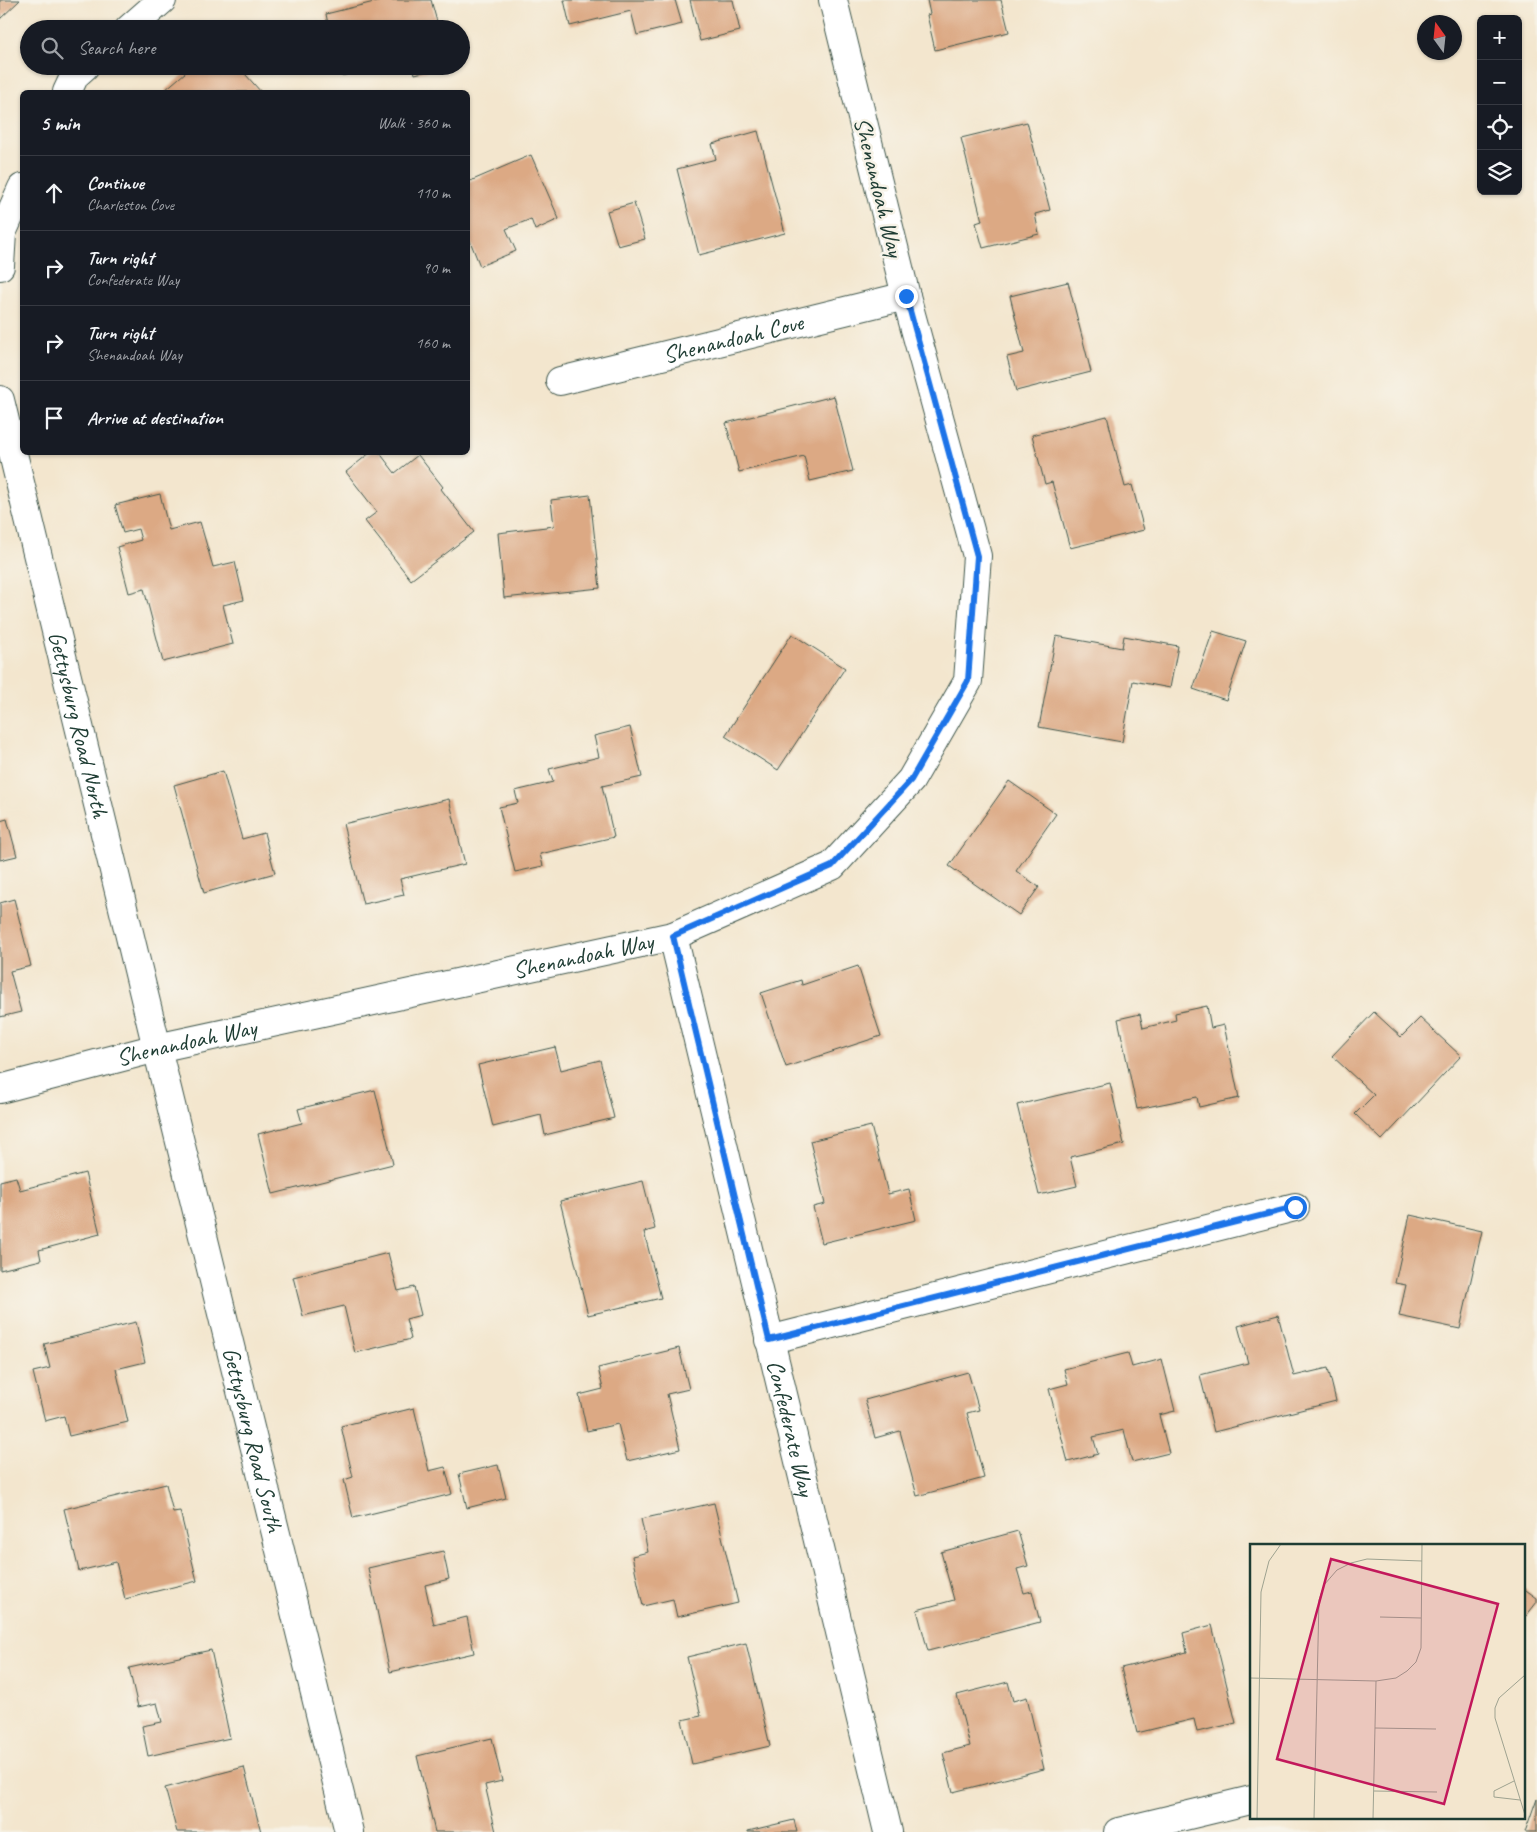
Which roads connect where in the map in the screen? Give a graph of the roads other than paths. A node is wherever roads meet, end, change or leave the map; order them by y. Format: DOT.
graph roads {
  1 [pos="162,0"];
  2 [pos="833,0"];
  3 [pos="139,20"];
  4 [pos="75,75"];
  5 [pos="68,90"];
  6 [pos="20,192"];
  7 [pos="0,266"];
  8 [pos="906,296"];
  9 [pos="560,381"];
  10 [pos="0,400"];
  11 [pos="673,936"];
  12 [pos="157,1048"];
  13 [pos="0,1089"];
  14 [pos="1295,1207"];
  15 [pos="769,1340"];
  16 [pos="1250,1800"];
  17 [pos="349,1832"];
  18 [pos="888,1832"];
  19 [pos="1118,1832"];
  1 -- 3 [label="street"];
  2 -- 8 [label="street, Shenandoah Way"];
  4 -- 5 [label="street"];
  6 -- 7 [label="street"];
  8 -- 9 [label="street, Shenandoah Cove"];
  8 -- 11 [label="street, Shenandoah Way"];
  10 -- 12 [label="street, Gettysburg Road North"];
  11 -- 12 [label="street, Shenandoah Way"];
  11 -- 15 [label="street, Confederate Way"];
  12 -- 13 [label="street, Shenandoah Way"];
  12 -- 17 [label="street, Gettysburg Road South"];
  14 -- 15 [label="street"];
  15 -- 18 [label="street, Confederate Way"];
  16 -- 19 [label="street"];
}
